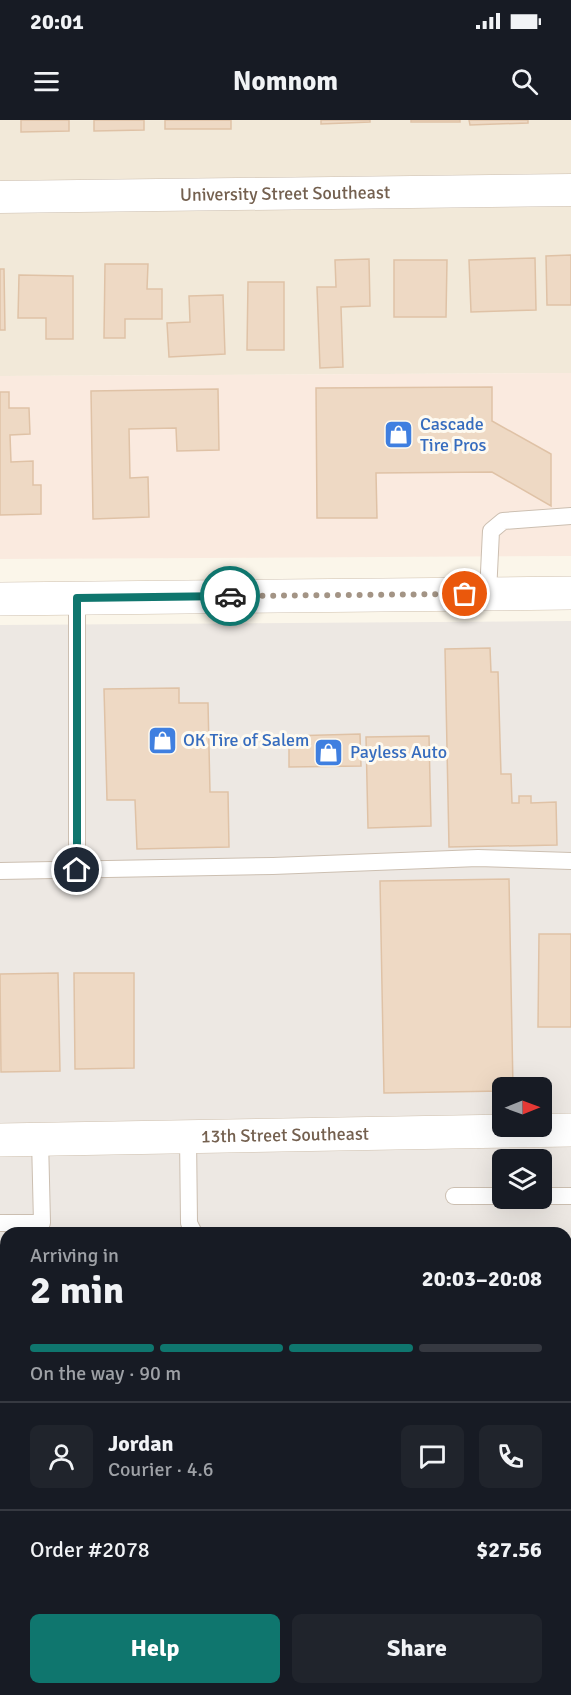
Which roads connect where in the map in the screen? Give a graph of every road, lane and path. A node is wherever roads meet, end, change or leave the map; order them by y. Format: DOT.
graph roads {
  1 [pos="571,190"];
  2 [pos="0,197"];
  3 [pos="571,516"];
  4 [pos="488,593"];
  5 [pos="571,593"];
  6 [pos="77,598"];
  7 [pos="0,599"];
  8 [pos="571,861"];
  9 [pos="77,870"];
  10 [pos="0,871"];
  11 [pos="571,1130"];
  12 [pos="188,1136"];
  13 [pos="40,1139"];
  14 [pos="0,1140"];
  15 [pos="454,1196"];
  16 [pos="492,1196"];
  17 [pos="552,1196"];
  18 [pos="571,1196"];
  19 [pos="0,1223"];
  20 [pos="192,1227"];
  1 -- 2 [label="street, University Street Southeast"];
  3 -- 4 [label="lane"];
  4 -- 5 [label="main road"];
  4 -- 6 [label="main road"];
  6 -- 7 [label="main road"];
  6 -- 9 [label="lane"];
  8 -- 9 [label="lane"];
  9 -- 10 [label="lane"];
  11 -- 12 [label="main road, 13th Street Southeast"];
  12 -- 13 [label="main road, 13th Street Southeast"];
  12 -- 20 [label="lane"];
  13 -- 14 [label="main road, 13th Street Southeast"];
  13 -- 19 [label="lane"];
  15 -- 16 [label="lane"];
  17 -- 18 [label="lane"];
}
